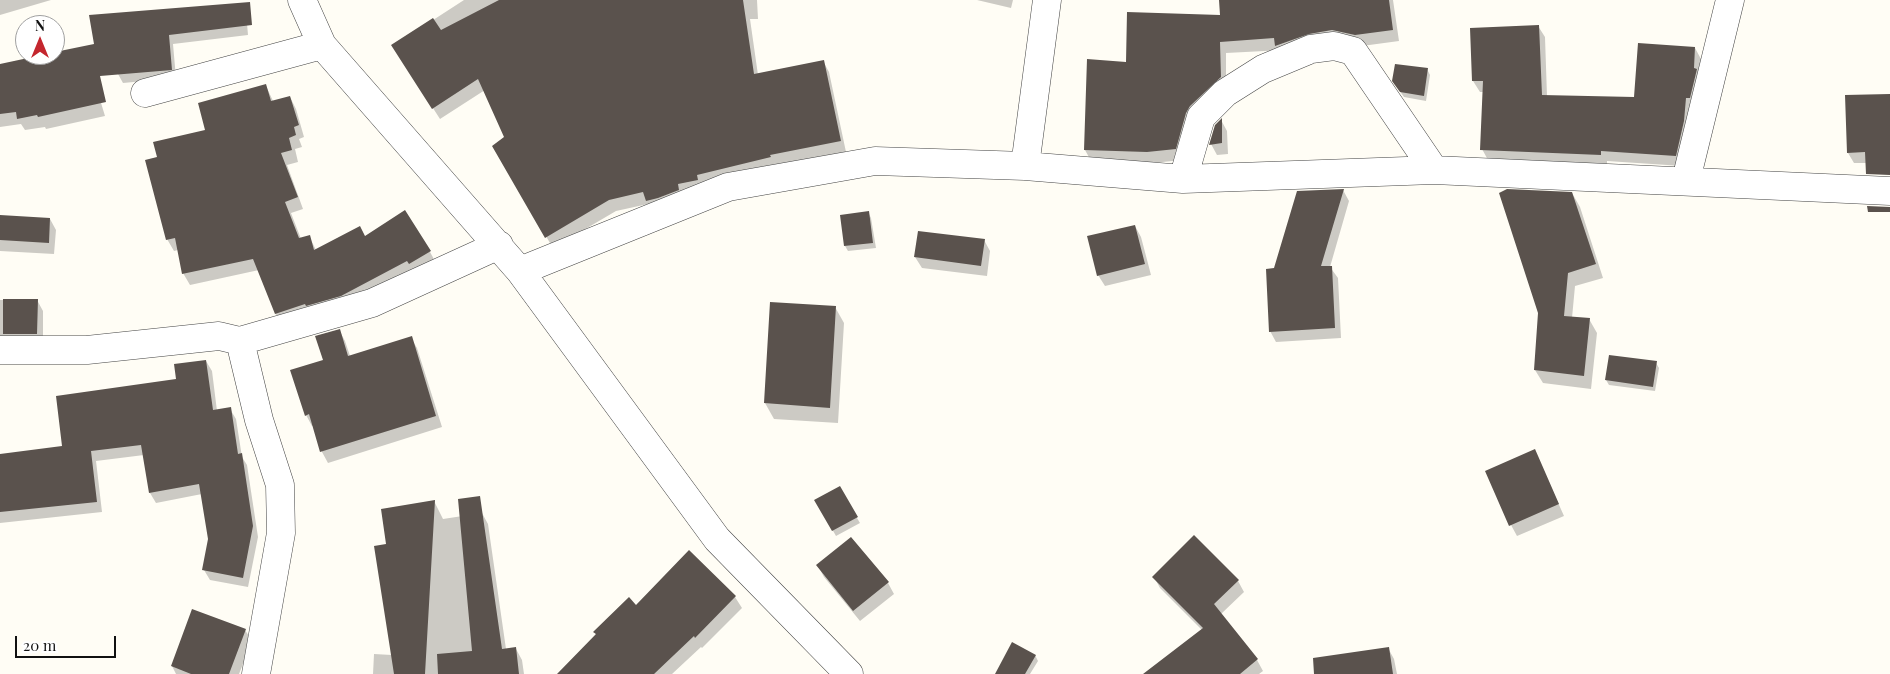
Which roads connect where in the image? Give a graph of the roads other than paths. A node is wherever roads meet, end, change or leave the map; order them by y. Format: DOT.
graph roads {
  1 [pos="302,0"];
  2 [pos="1047,0"];
  3 [pos="1730,0"];
  4 [pos="322,45"];
  5 [pos="145,94"];
  6 [pos="1026,166"];
  7 [pos="1434,170"];
  8 [pos="1183,179"];
  9 [pos="1686,180"];
  10 [pos="1890,191"];
  11 [pos="499,245"];
  12 [pos="520,271"];
  13 [pos="240,341"];
  14 [pos="0,350"];
  15 [pos="256,674"];
  16 [pos="849,674"];
  1 -- 4 [label="street"];
  2 -- 6 [label="street"];
  3 -- 9 [label="street"];
  4 -- 5 [label="street"];
  4 -- 11 [label="street"];
  6 -- 8 [label="street"];
  6 -- 12 [label="street"];
  7 -- 8 [label="street"];
  7 -- 8 [label="street"];
  7 -- 9 [label="street"];
  9 -- 10 [label="street"];
  11 -- 12 [label="street"];
  11 -- 13 [label="street"];
  12 -- 16 [label="street"];
  13 -- 14 [label="street"];
  13 -- 15 [label="street"];
}
